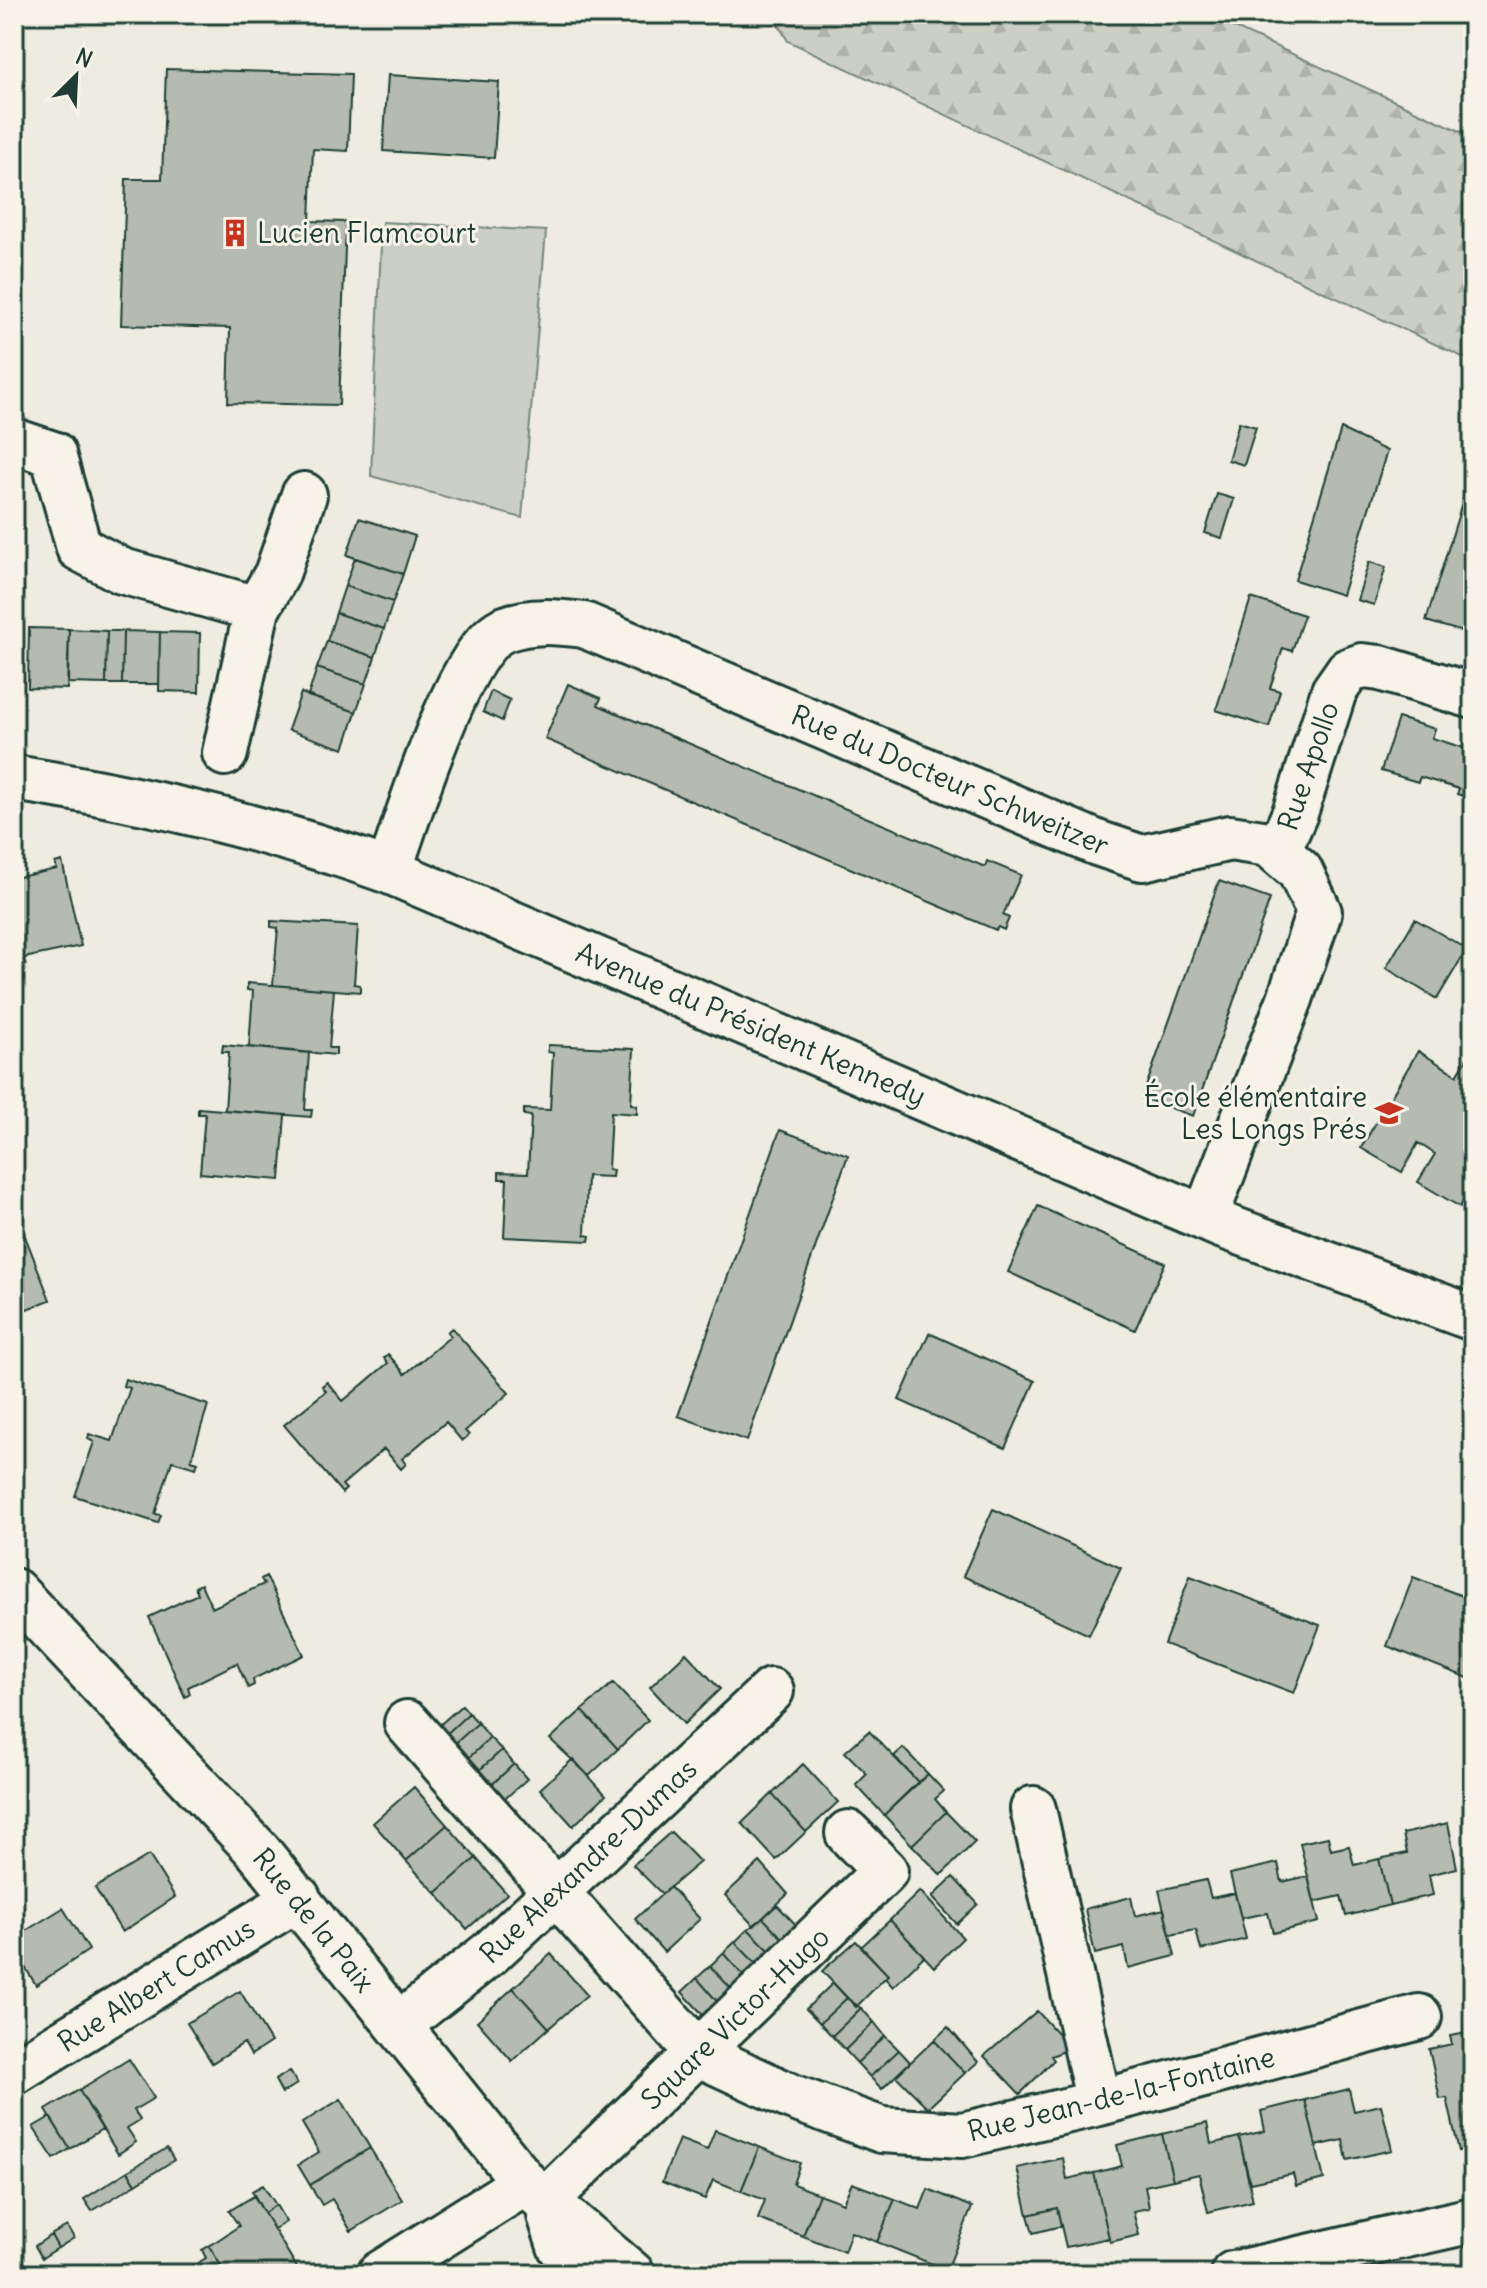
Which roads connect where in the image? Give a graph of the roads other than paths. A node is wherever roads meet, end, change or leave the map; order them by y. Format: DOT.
graph roads {
  1 [pos="14,441"];
  2 [pos="304,495"];
  3 [pos="257,609"];
  4 [pos="1473,696"];
  5 [pos="225,753"];
  6 [pos="14,778"];
  7 [pos="1278,851"];
  8 [pos="389,871"];
  9 [pos="1205,1218"];
  10 [pos="1473,1318"];
  11 [pos="14,1591"];
  12 [pos="771,1691"];
  13 [pos="407,1723"];
  14 [pos="1033,1809"];
  15 [pos="848,1833"];
  16 [pos="556,1893"];
  17 [pos="298,1898"];
  18 [pos="1419,2017"];
  19 [pos="399,2025"];
  20 [pos="699,2054"];
  21 [pos="14,2072"];
  22 [pos="1099,2103"];
  23 [pos="535,2192"];
  24 [pos="1473,2220"];
  25 [pos="380,2274"];
  26 [pos="579,2274"];
  27 [pos="632,2274"];
  28 [pos="1233,2274"];
  1 -- 3 [label="street"];
  2 -- 3 [label="street"];
  3 -- 5 [label="street"];
  4 -- 7 [label="street, Rue Apollo"];
  6 -- 8 [label="street, Avenue du Président Kennedy"];
  7 -- 8 [label="street, Rue du Docteur Schweitzer"];
  7 -- 9 [label="street"];
  8 -- 9 [label="street, Avenue du Président Kennedy"];
  9 -- 10 [label="street, Avenue du Président Kennedy"];
  11 -- 17 [label="street, Rue de la Paix"];
  12 -- 16 [label="street, Rue Alexandre-Dumas"];
  13 -- 16 [label="street, Rue Jean-de-la-Fontaine"];
  14 -- 22 [label="street"];
  15 -- 20 [label="street, Square Victor-Hugo"];
  16 -- 19 [label="street, Rue Alexandre-Dumas"];
  16 -- 20 [label="street, Rue Jean-de-la-Fontaine"];
  17 -- 19 [label="street, Rue de la Paix"];
  17 -- 21 [label="street, Rue Albert Camus"];
  18 -- 22 [label="street, Rue Jean-de-la-Fontaine"];
  19 -- 23 [label="street, Rue de la Paix"];
  20 -- 22 [label="street, Rue Jean-de-la-Fontaine"];
  20 -- 23 [label="street, Square Victor-Hugo"];
  23 -- 25 [label="street, Square Victor-Hugo"];
  23 -- 26 [label="street, Rue de la Paix"];
  23 -- 27 [label="street"];
  24 -- 28 [label="street"];
}
